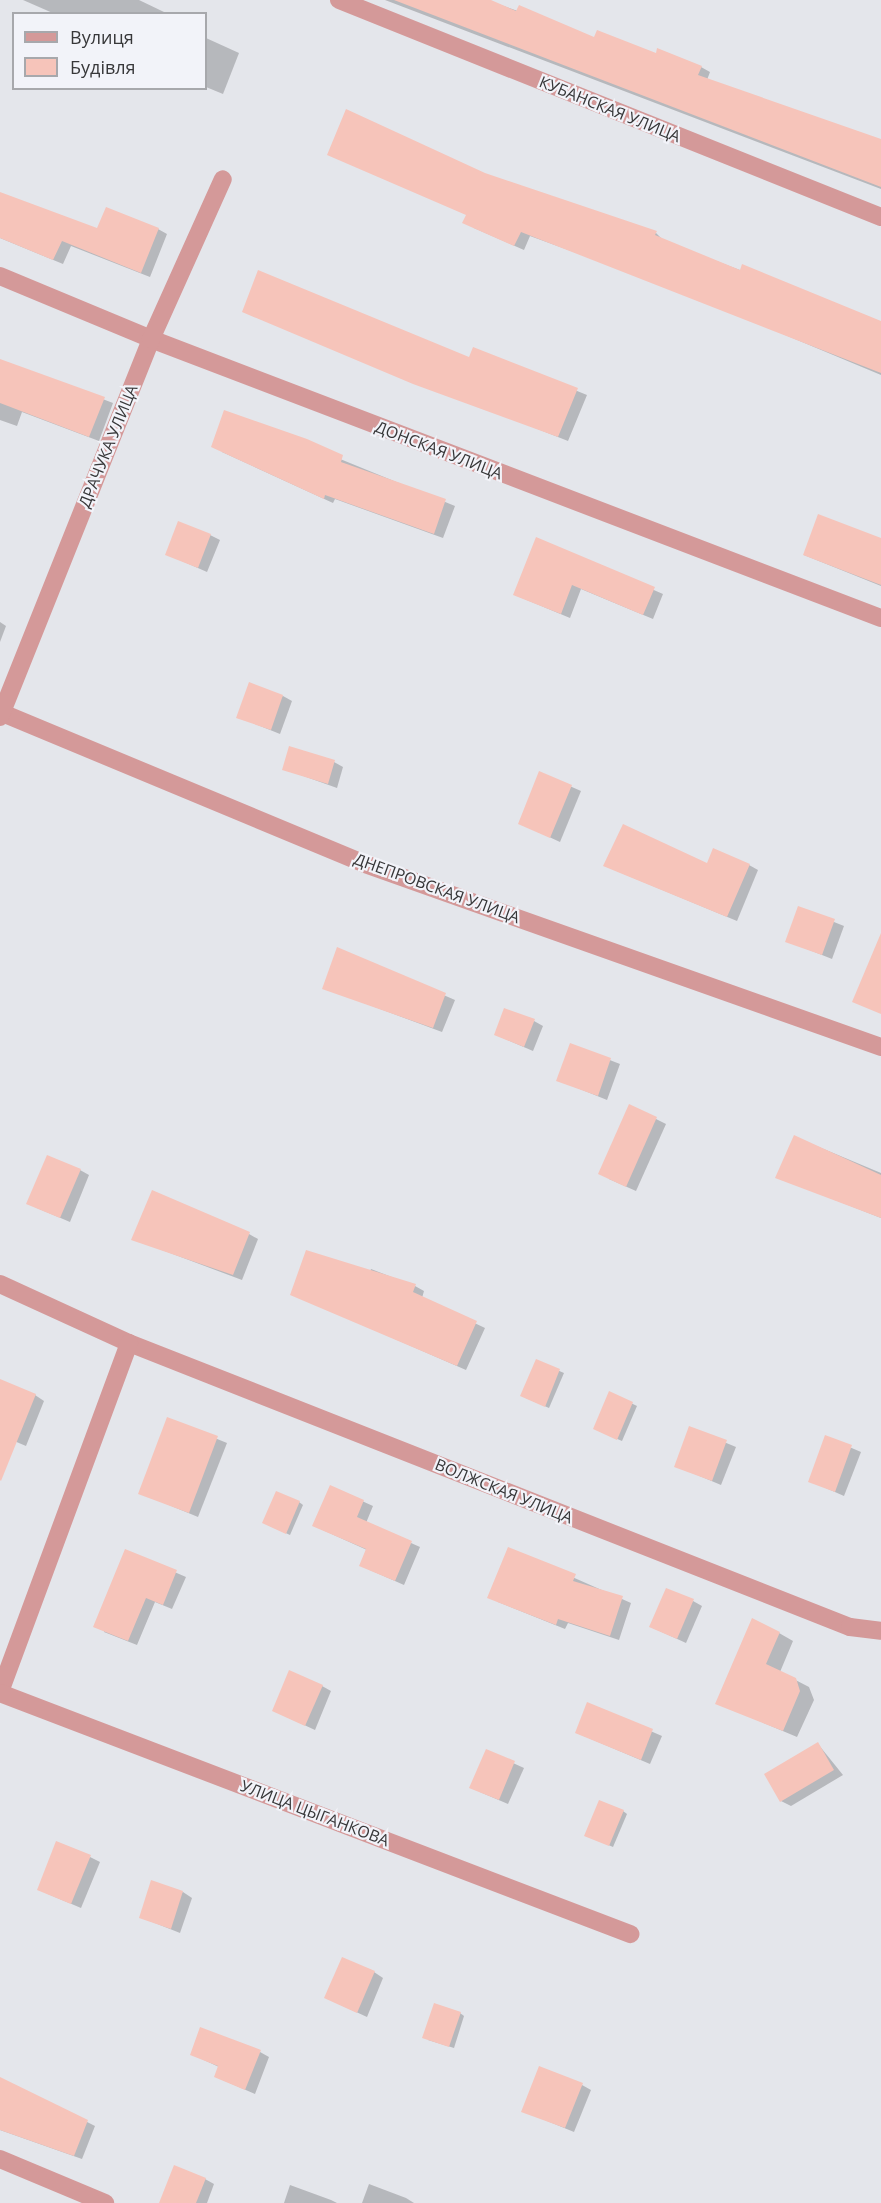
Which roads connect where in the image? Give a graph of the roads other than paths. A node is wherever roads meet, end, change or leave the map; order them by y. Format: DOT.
graph roads {
  1 [pos="339,0"];
  2 [pos="223,179"];
  3 [pos="881,217"];
  4 [pos="0,276"];
  5 [pos="151,339"];
  6 [pos="881,618"];
  7 [pos="1,714"];
  8 [pos="881,1047"];
  9 [pos="0,1284"];
  10 [pos="129,1343"];
  11 [pos="881,1631"];
  12 [pos="0,1692"];
  13 [pos="630,1934"];
  14 [pos="0,2159"];
  15 [pos="105,2203"];
  1 -- 3 [label="street, КУБАНСКАЯ УЛИЦА"];
  2 -- 5 [label="street, ДРАЧУКА УЛИЦА"];
  4 -- 5 [label="street, ДОНСКАЯ УЛИЦА"];
  5 -- 6 [label="street, ДОНСКАЯ УЛИЦА"];
  5 -- 7 [label="street, ДРАЧУКА УЛИЦА"];
  7 -- 8 [label="street, ДНЕПРОВСКАЯ УЛИЦА"];
  9 -- 10 [label="street, ВОЛЖСКАЯ УЛИЦА"];
  10 -- 11 [label="street, ВОЛЖСКАЯ УЛИЦА"];
  10 -- 12 [label="street"];
  12 -- 13 [label="street, УЛИЦА ЦЫГАНКОВА"];
  14 -- 15 [label="street"];
}
